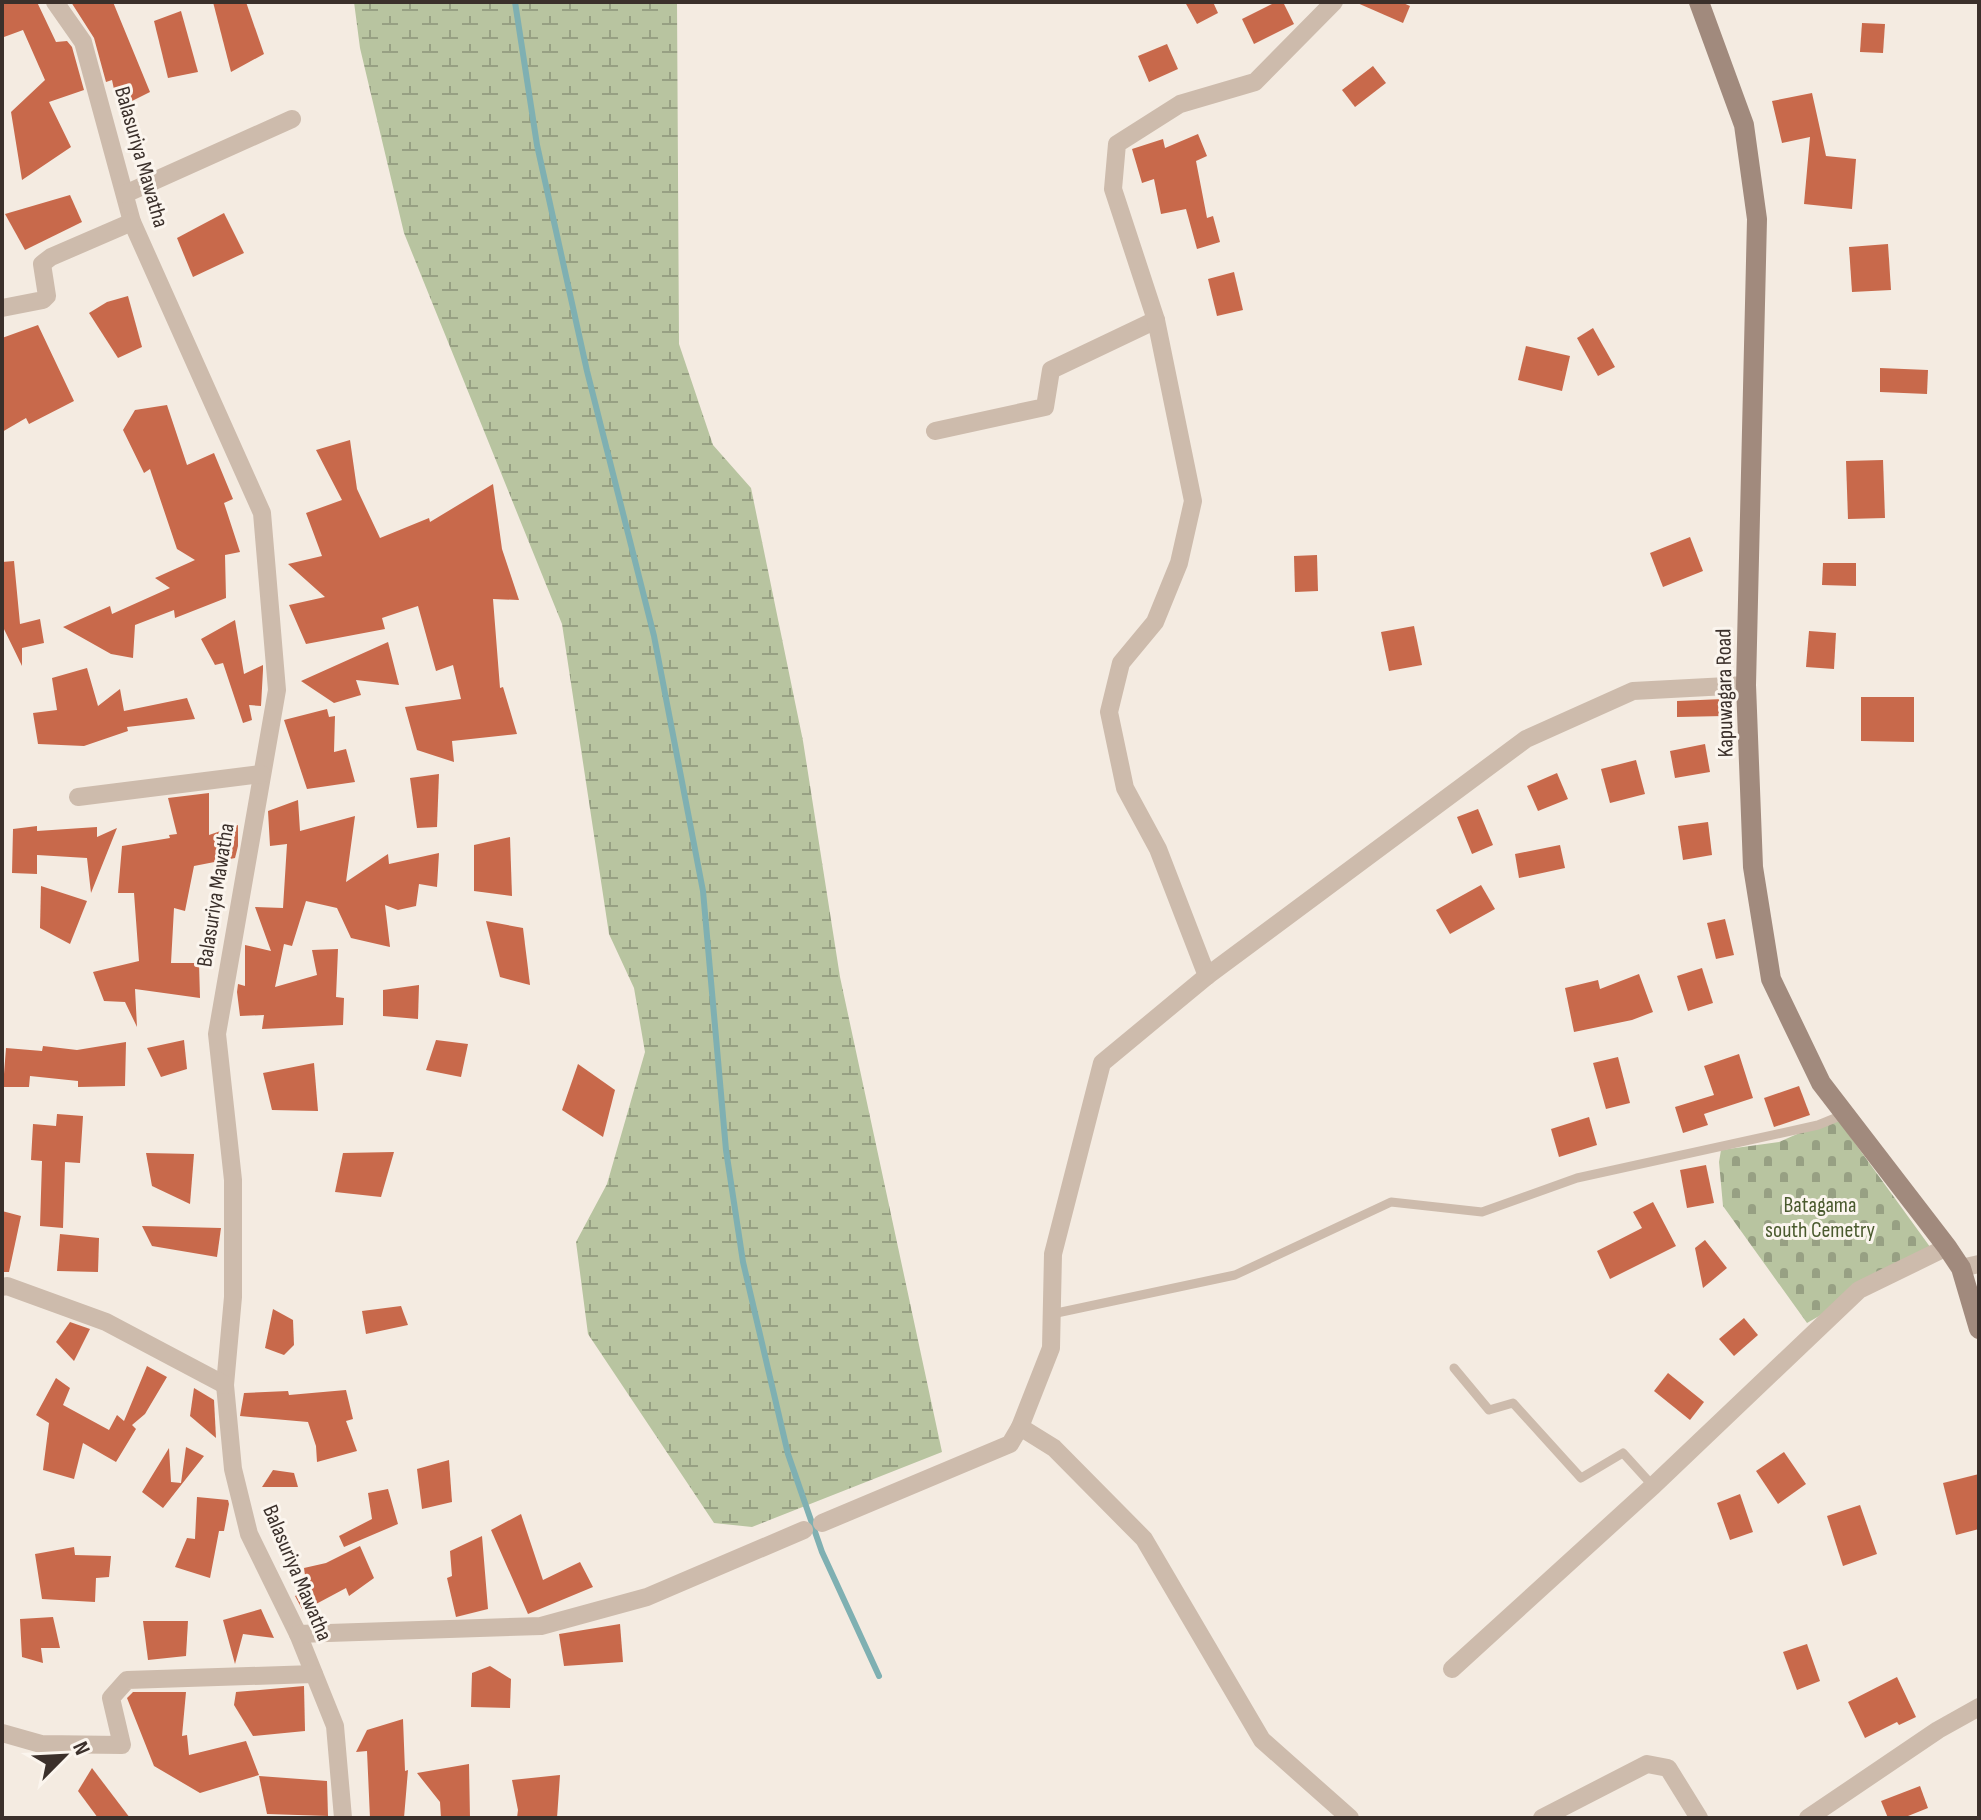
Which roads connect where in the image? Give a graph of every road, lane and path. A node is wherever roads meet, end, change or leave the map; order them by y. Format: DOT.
graph roads {
  1 [pos="55,2"];
  2 [pos="1334,2"];
  3 [pos="1699,2"];
  4 [pos="292,119"];
  5 [pos="125,194"];
  6 [pos="132,222"];
  7 [pos="2,308"];
  8 [pos="1156,320"];
  9 [pos="935,431"];
  10 [pos="1746,685"];
  11 [pos="261,774"];
  12 [pos="78,797"];
  13 [pos="1207,976"];
  14 [pos="1845,1114"];
  15 [pos="1947,1247"];
  16 [pos="1970,1266"];
  17 [pos="2,1287"];
  18 [pos="1052,1314"];
  19 [pos="1979,1329"];
  20 [pos="1454,1368"];
  21 [pos="225,1385"];
  22 [pos="1020,1427"];
  23 [pos="1653,1486"];
  24 [pos="822,1523"];
  25 [pos="804,1530"];
  26 [pos="298,1634"];
  27 [pos="1452,1669"];
  28 [pos="314,1674"];
  29 [pos="1979,1707"];
  30 [pos="2,1733"];
  31 [pos="343,1818"];
  32 [pos="1350,1818"];
  33 [pos="1542,1818"];
  34 [pos="1699,1818"];
  35 [pos="1808,1818"];
  1 -- 5 [label="street, Balasuriya Mawatha"];
  2 -- 8 [label="street"];
  3 -- 10 [label="street, Kapuwagara Road"];
  4 -- 5 [label="street"];
  5 -- 6 [label="street, Balasuriya Mawatha"];
  6 -- 7 [label="street"];
  6 -- 11 [label="street, Balasuriya Mawatha"];
  8 -- 9 [label="street"];
  8 -- 13 [label="street"];
  10 -- 13 [label="street"];
  10 -- 14 [label="street, Kapuwagara Road"];
  11 -- 12 [label="street"];
  11 -- 21 [label="street, Balasuriya Mawatha"];
  13 -- 18 [label="street"];
  14 -- 15 [label="street, Kapuwagara Road"];
  14 -- 18 [label="lane"];
  15 -- 16 [label="street, Kapuwagara Road"];
  15 -- 23 [label="street"];
  16 -- 19 [label="street, Kapuwagara Road"];
  17 -- 21 [label="street"];
  18 -- 22 [label="street"];
  20 -- 23 [label="lane"];
  21 -- 26 [label="street, Balasuriya Mawatha"];
  22 -- 24 [label="street"];
  22 -- 32 [label="street"];
  23 -- 27 [label="street"];
  25 -- 26 [label="street"];
  26 -- 28 [label="street, Balasuriya Mawatha"];
  28 -- 30 [label="street"];
  28 -- 31 [label="street, Balasuriya Mawatha"];
  29 -- 35 [label="street"];
  33 -- 34 [label="street"];
}
